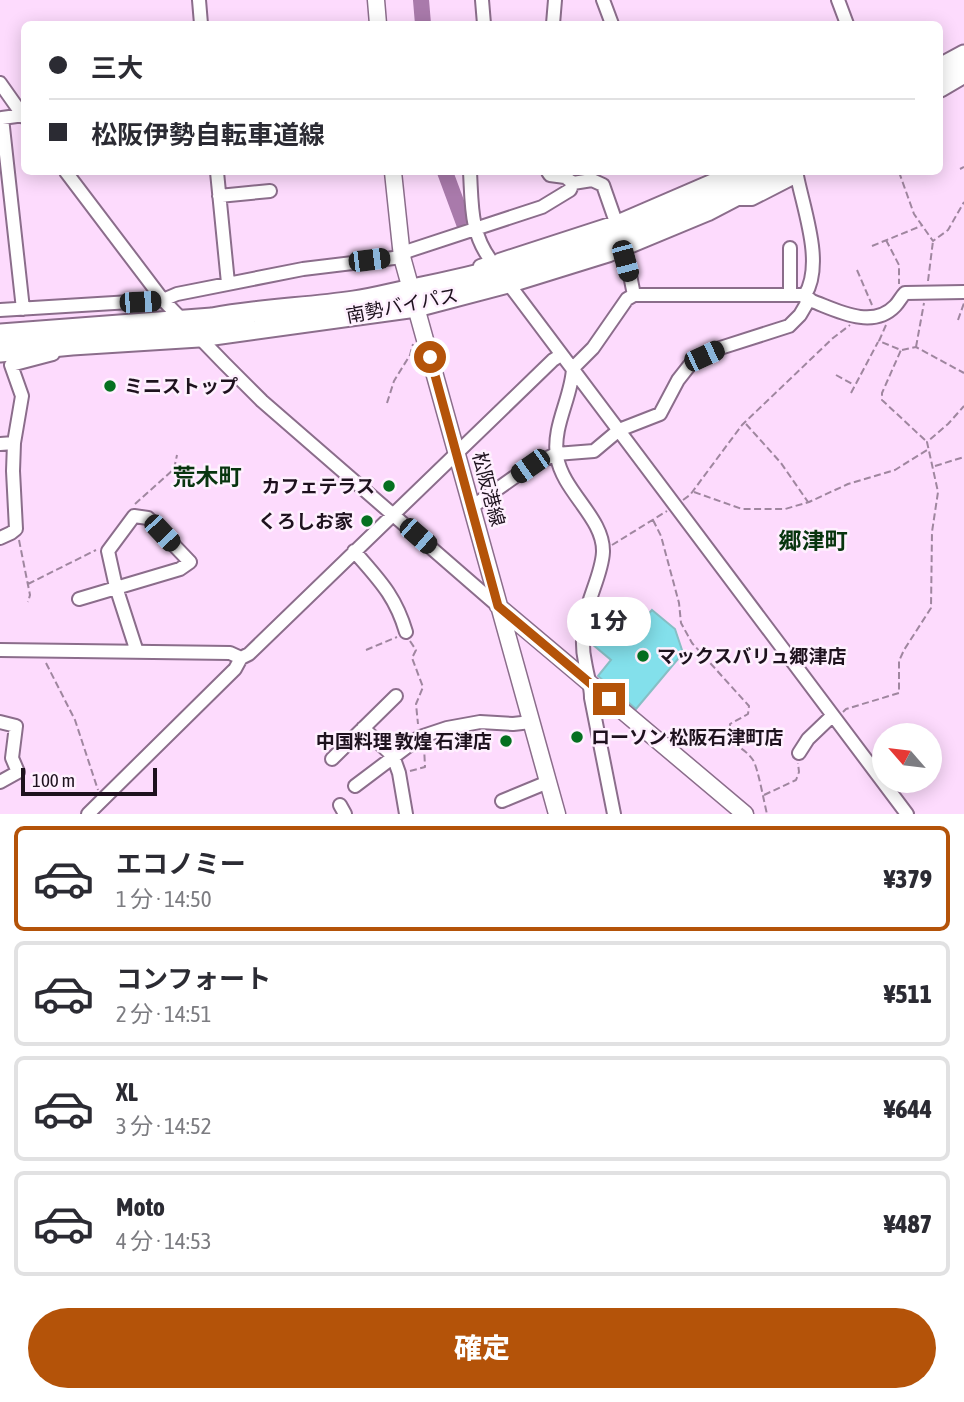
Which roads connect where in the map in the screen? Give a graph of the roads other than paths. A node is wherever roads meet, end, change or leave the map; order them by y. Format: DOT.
graph roads {
  1 [pos="199,0"];
  2 [pos="376,0"];
  3 [pos="482,0"];
  4 [pos="555,0"];
  5 [pos="603,0"];
  6 [pos="838,0"];
  7 [pos="201,21"];
  8 [pos="378,21"];
  9 [pos="484,21"];
  10 [pos="554,21"];
  11 [pos="611,21"];
  12 [pos="846,21"];
  13 [pos="964,45"];
  14 [pos="964,55"];
  15 [pos="943,56"];
  16 [pos="943,66"];
  17 [pos="964,73"];
  18 [pos="0,83"];
  19 [pos="943,85"];
  20 [pos="21,112"];
  21 [pos="21,116"];
  22 [pos="1,118"];
  23 [pos="68,175"];
  24 [pos="217,175"];
  25 [pos="393,175"];
  26 [pos="470,175"];
  27 [pos="550,175"];
  28 [pos="726,175"];
  29 [pos="745,175"];
  30 [pos="776,175"];
  31 [pos="593,176"];
  32 [pos="573,183"];
  33 [pos="270,191"];
  34 [pos="5,195"];
  35 [pos="219,195"];
  36 [pos="729,199"];
  37 [pos="474,228"];
  38 [pos="619,233"];
  39 [pos="790,247"];
  40 [pos="402,257"];
  41 [pos="492,262"];
  42 [pos="462,279"];
  43 [pos="228,283"];
  44 [pos="508,283"];
  45 [pos="964,292"];
  46 [pos="634,295"];
  47 [pos="790,295"];
  48 [pos="806,295"];
  49 [pos="413,298"];
  50 [pos="163,300"];
  51 [pos="23,309"];
  52 [pos="0,310"];
  53 [pos="182,319"];
  54 [pos="0,334"];
  55 [pos="199,337"];
  56 [pos="561,355"];
  57 [pos="4,361"];
  58 [pos="573,368"];
  59 [pos="619,430"];
  60 [pos="0,443"];
  61 [pos="15,443"];
  62 [pos="457,451"];
  63 [pos="556,454"];
  64 [pos="7,471"];
  65 [pos="472,507"];
  66 [pos="393,514"];
  67 [pos="0,538"];
  68 [pos="354,551"];
  69 [pos="116,587"];
  70 [pos="79,599"];
  71 [pos="498,606"];
  72 [pos="406,632"];
  73 [pos="0,650"];
  74 [pos="137,652"];
  75 [pos="241,658"];
  76 [pos="591,683"];
  77 [pos="396,696"];
  78 [pos="834,717"];
  79 [pos="0,722"];
  80 [pos="531,722"];
  81 [pos="363,728"];
  82 [pos="799,753"];
  83 [pos="393,756"];
  84 [pos="6,759"];
  85 [pos="332,759"];
  86 [pos="0,782"];
  87 [pos="548,782"];
  88 [pos="355,786"];
  89 [pos="502,801"];
  90 [pos="103,808"];
  91 [pos="88,814"];
  92 [pos="406,814"];
  93 [pos="557,814"];
  94 [pos="614,814"];
  95 [pos="746,814"];
  96 [pos="907,814"];
  1 -- 7 [label="street"];
  2 -- 8 [label="main road"];
  3 -- 9 [label="street"];
  4 -- 10 [label="street"];
  5 -- 11 [label="street"];
  6 -- 12 [label="street"];
  13 -- 15 [label="street"];
  14 -- 16 [label="highway"];
  17 -- 19 [label="highway"];
  18 -- 20 [label="street"];
  21 -- 22 [label="street"];
  22 -- 34 [label="street"];
  23 -- 50 [label="street"];
  24 -- 35 [label="street"];
  25 -- 40 [label="main road, 松阪港線"];
  26 -- 37 [label="street"];
  27 -- 32 [label="street"];
  28 -- 38 [label="street"];
  29 -- 38 [label="highway, 南勢バイパス"];
  30 -- 36 [label="highway, 南勢バイパス"];
  31 -- 32 [label="street"];
  31 -- 38 [label="street"];
  32 -- 37 [label="street"];
  33 -- 35 [label="street"];
  34 -- 51 [label="street"];
  35 -- 43 [label="street"];
  36 -- 38 [label="highway, 南勢バイパス"];
  36 -- 48 [label="street"];
  37 -- 40 [label="street"];
  37 -- 41 [label="street"];
  38 -- 41 [label="street"];
  38 -- 42 [label="highway, 南勢バイパス"];
  38 -- 44 [label="highway, 南勢バイパス"];
  38 -- 46 [label="street"];
  39 -- 47 [label="street"];
  40 -- 43 [label="street"];
  40 -- 49 [label="main road, 松阪港線"];
  41 -- 42 [label="street"];
  42 -- 49 [label="highway, 南勢バイパス"];
  43 -- 50 [label="street"];
  44 -- 49 [label="highway, 南勢バイパス"];
  44 -- 56 [label="street"];
  45 -- 48 [label="street"];
  46 -- 47 [label="street"];
  46 -- 58 [label="street"];
  47 -- 48 [label="street"];
  48 -- 59 [label="street"];
  49 -- 53 [label="highway, 南勢バイパス"];
  49 -- 55 [label="highway, 南勢バイパス"];
  49 -- 62 [label="main road, 松阪港線"];
  50 -- 51 [label="street"];
  50 -- 53 [label="street"];
  51 -- 52 [label="street"];
  53 -- 54 [label="highway, 南勢バイパス"];
  53 -- 55 [label="street"];
  55 -- 57 [label="highway, 南勢バイパス"];
  55 -- 66 [label="street"];
  56 -- 58 [label="street"];
  56 -- 62 [label="street"];
  57 -- 61 [label="street"];
  58 -- 59 [label="street"];
  58 -- 63 [label="street"];
  59 -- 63 [label="street"];
  59 -- 78 [label="street"];
  60 -- 61 [label="street"];
  61 -- 64 [label="street"];
  62 -- 65 [label="main road, 松阪港線"];
  62 -- 66 [label="street"];
  63 -- 65 [label="street"];
  63 -- 76 [label="street"];
  64 -- 67 [label="street"];
  65 -- 71 [label="main road, 松阪港線"];
  66 -- 68 [label="street"];
  66 -- 71 [label="street"];
  68 -- 72 [label="street"];
  68 -- 75 [label="street"];
  69 -- 69 [label="street"];
  69 -- 70 [label="street"];
  69 -- 74 [label="street"];
  71 -- 76 [label="main road"];
  71 -- 80 [label="main road, 松阪港線"];
  73 -- 74 [label="street"];
  74 -- 75 [label="street"];
  75 -- 90 [label="street"];
  76 -- 94 [label="street"];
  76 -- 95 [label="main road"];
  77 -- 81 [label="street"];
  78 -- 82 [label="street"];
  78 -- 96 [label="street"];
  79 -- 84 [label="street"];
  80 -- 83 [label="street"];
  80 -- 87 [label="main road, 松阪港線"];
  81 -- 83 [label="street"];
  81 -- 85 [label="street"];
  83 -- 88 [label="street"];
  83 -- 92 [label="street"];
  84 -- 86 [label="street"];
  87 -- 89 [label="street"];
  87 -- 93 [label="main road, 松阪港線"];
  90 -- 91 [label="street"];
}
